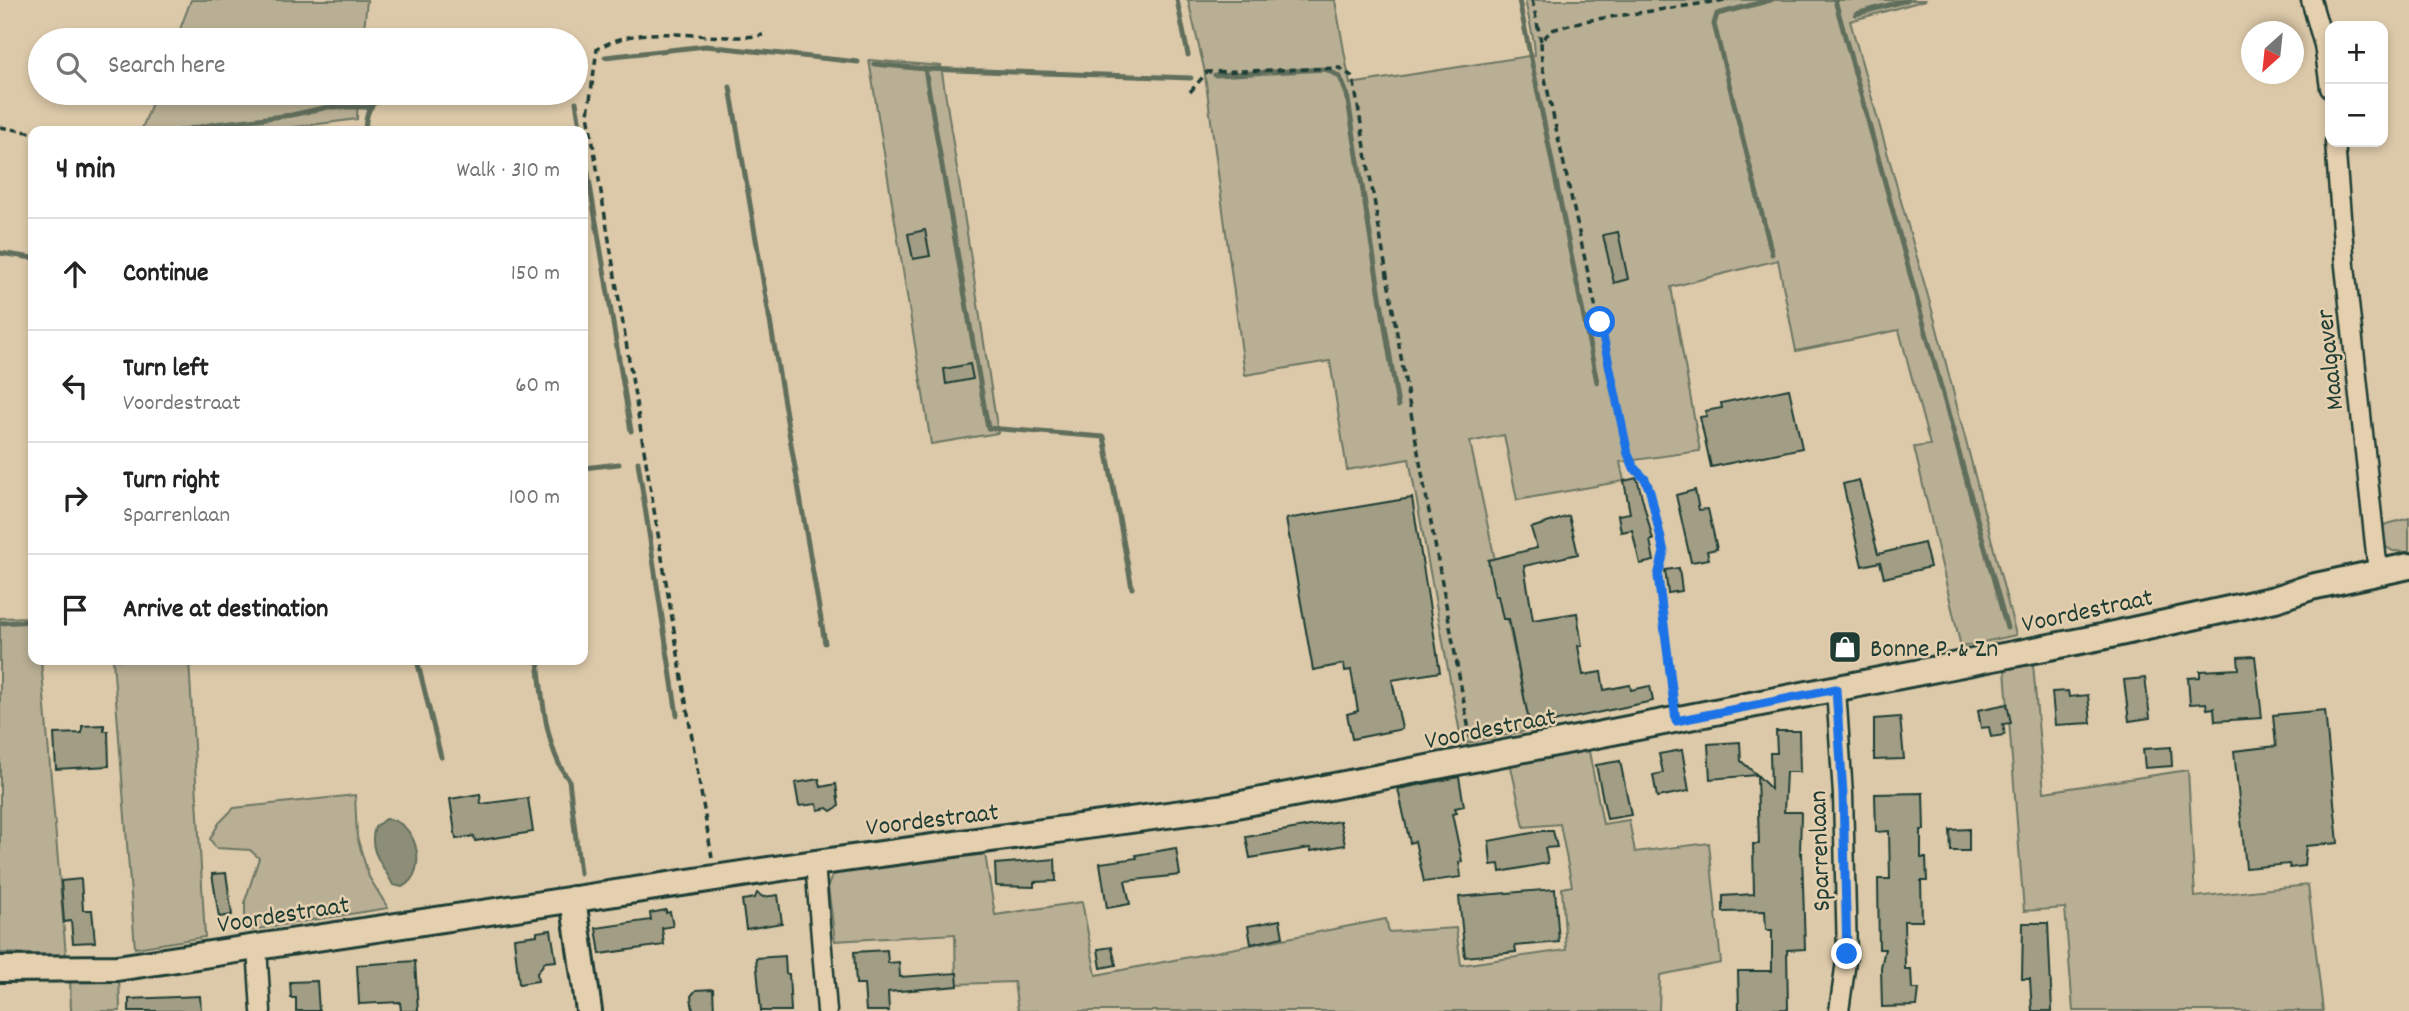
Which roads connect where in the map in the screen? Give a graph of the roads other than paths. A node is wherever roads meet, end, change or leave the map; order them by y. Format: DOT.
graph roads {
  1 [pos="2311,0"];
  2 [pos="2329,84"];
  3 [pos="2335,147"];
  4 [pos="2409,566"];
  5 [pos="2378,572"];
  6 [pos="1836,689"];
  7 [pos="815,863"];
  8 [pos="573,899"];
  9 [pos="257,947"];
  10 [pos="0,969"];
  11 [pos="261,1011"];
  12 [pos="589,1011"];
  13 [pos="827,1011"];
  14 [pos="1839,1011"];
  1 -- 2 [label="street"];
  3 -- 5 [label="street, Maalgaver"];
  4 -- 5 [label="street, Voordestraat"];
  5 -- 6 [label="street, Voordestraat"];
  6 -- 7 [label="street, Voordestraat"];
  6 -- 14 [label="street, Sparrenlaan"];
  7 -- 8 [label="street, Voordestraat"];
  7 -- 13 [label="street"];
  8 -- 9 [label="street, Voordestraat"];
  8 -- 12 [label="street"];
  9 -- 10 [label="street, Voordestraat"];
  9 -- 11 [label="street"];
}
